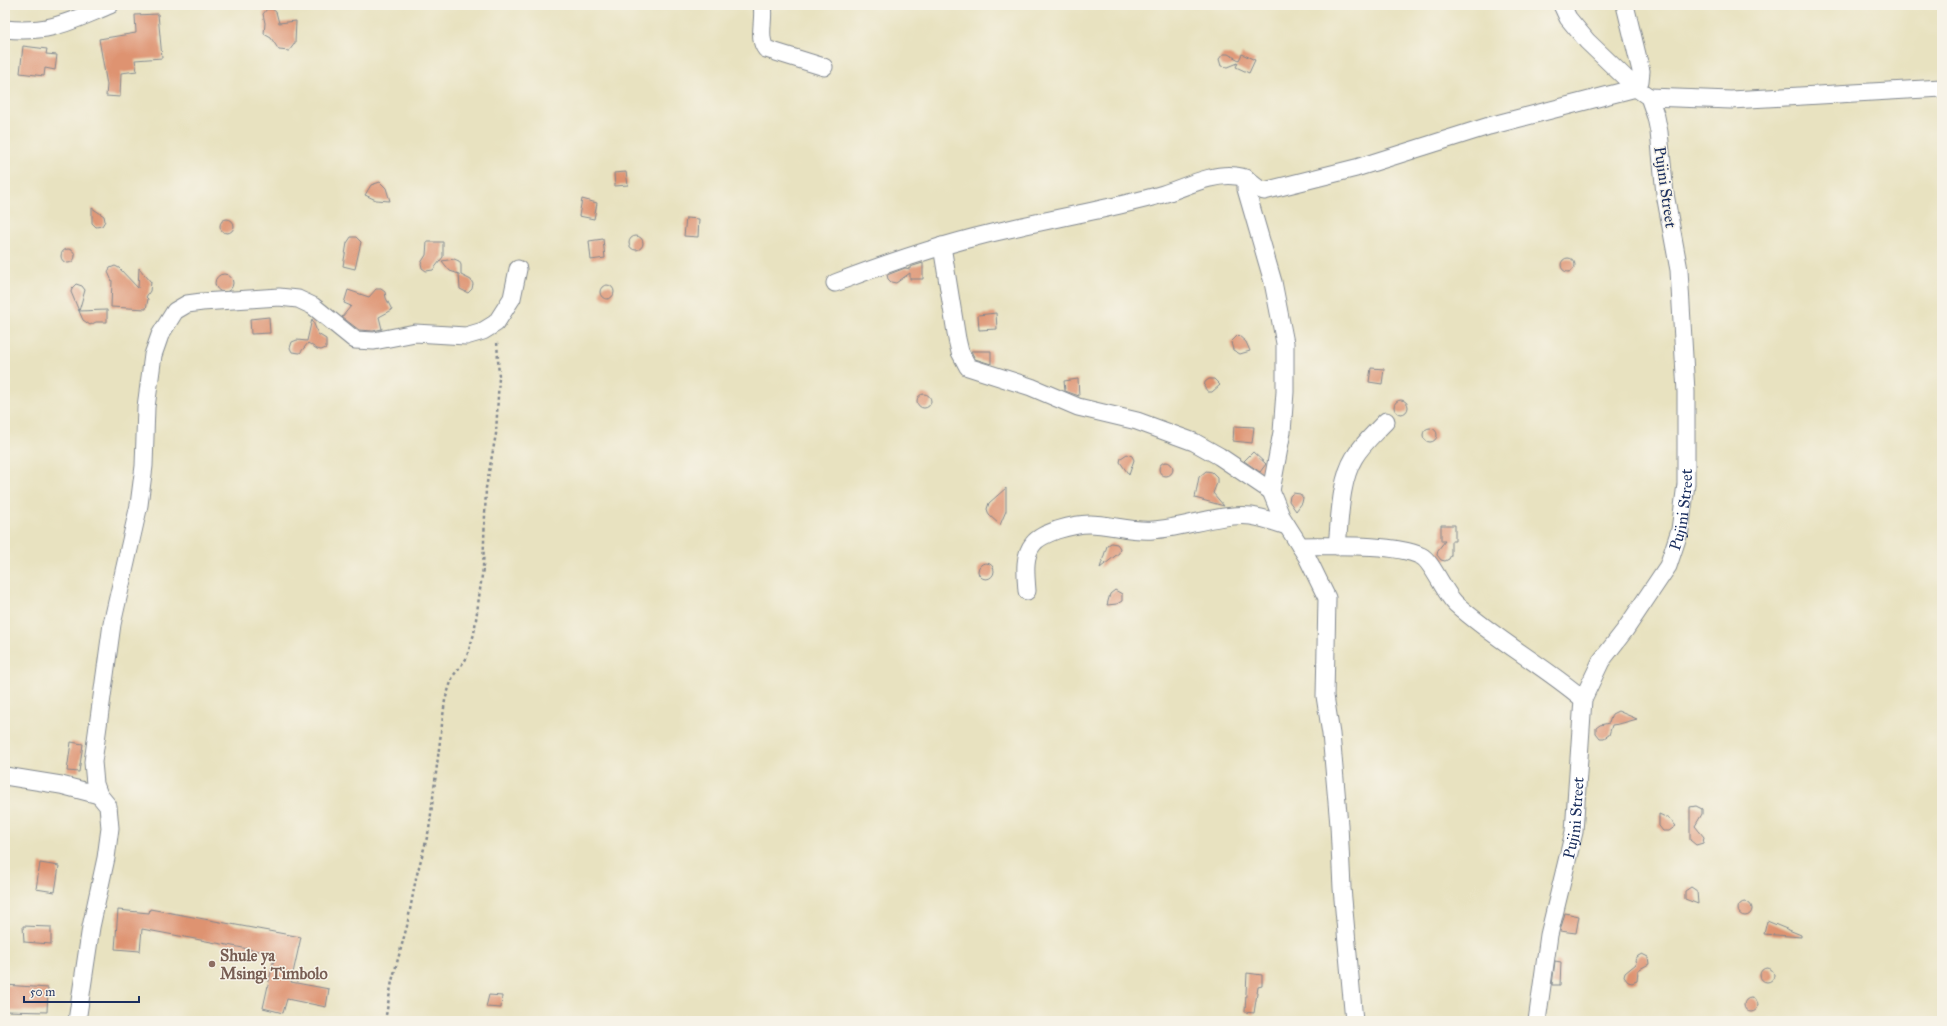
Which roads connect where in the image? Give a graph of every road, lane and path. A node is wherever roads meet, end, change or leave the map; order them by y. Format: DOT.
graph roads {
  1 [pos="110,5"];
  2 [pos="762,5"];
  3 [pos="1562,5"];
  4 [pos="1625,5"];
  5 [pos="5,29"];
  6 [pos="824,67"];
  7 [pos="1942,88"];
  8 [pos="1642,93"];
  9 [pos="1246,178"];
  10 [pos="942,246"];
  11 [pos="518,269"];
  12 [pos="835,282"];
  13 [pos="496,323"];
  14 [pos="1386,421"];
  15 [pos="1272,491"];
  16 [pos="1286,526"];
  17 [pos="1300,546"];
  18 [pos="1337,546"];
  19 [pos="1027,591"];
  20 [pos="1583,699"];
  21 [pos="5,776"];
  22 [pos="99,795"];
  23 [pos="77,1021"];
  24 [pos="385,1021"];
  25 [pos="1354,1021"];
  26 [pos="1537,1021"];
  1 -- 5 [label="street"];
  2 -- 6 [label="street"];
  3 -- 8 [label="street, Pujini Street"];
  4 -- 8 [label="street"];
  7 -- 8 [label="street"];
  8 -- 9 [label="street"];
  8 -- 20 [label="street, Pujini Street"];
  9 -- 10 [label="street"];
  9 -- 15 [label="street"];
  10 -- 12 [label="street"];
  10 -- 15 [label="street"];
  11 -- 13 [label="street"];
  13 -- 22 [label="street"];
  13 -- 24 [label="path"];
  14 -- 18 [label="street"];
  15 -- 16 [label="street"];
  16 -- 17 [label="street"];
  16 -- 19 [label="street"];
  17 -- 18 [label="street"];
  17 -- 25 [label="street"];
  18 -- 20 [label="street"];
  20 -- 26 [label="street, Pujini Street"];
  21 -- 22 [label="street"];
  22 -- 23 [label="street"];
}
